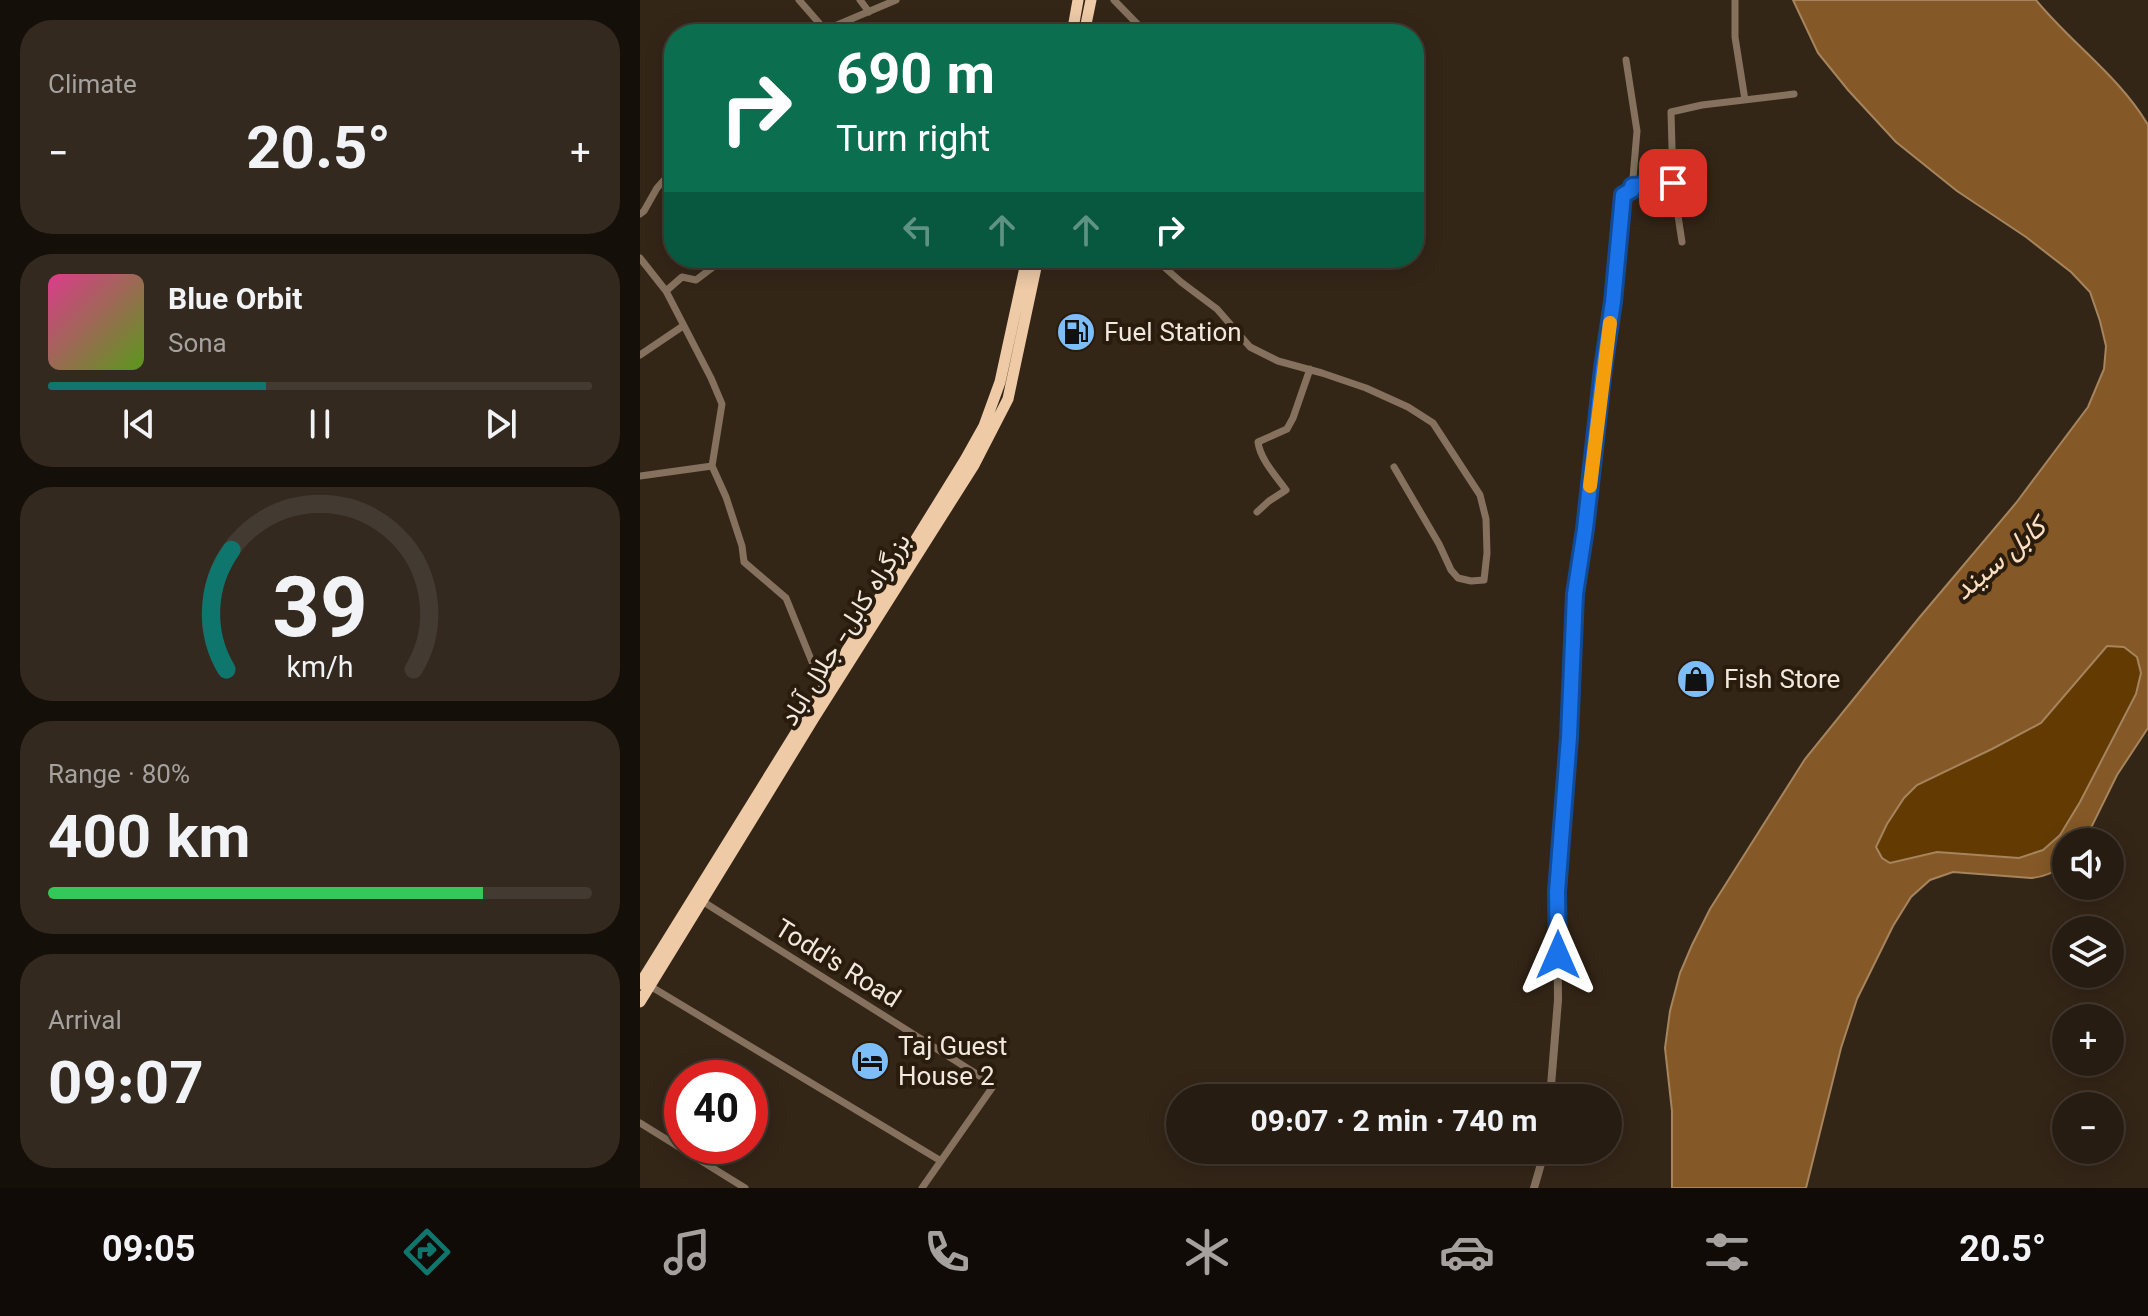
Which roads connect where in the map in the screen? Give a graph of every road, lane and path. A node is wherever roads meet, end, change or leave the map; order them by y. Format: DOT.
graph roads {
  1 [pos="799,0"];
  2 [pos="860,0"];
  3 [pos="896,0"];
  4 [pos="1078,0"];
  5 [pos="1091,0"];
  6 [pos="1114,0"];
  7 [pos="1735,0"];
  8 [pos="869,12"];
  9 [pos="817,24"];
  10 [pos="843,24"];
  11 [pos="1074,24"];
  12 [pos="1086,24"];
  13 [pos="1137,24"];
  14 [pos="1626,60"];
  15 [pos="1794,94"];
  16 [pos="1745,100"];
  17 [pos="664,180"];
  18 [pos="1673,183"];
  19 [pos="1632,188"];
  20 [pos="640,214"];
  21 [pos="1682,242"];
  22 [pos="641,262"];
  23 [pos="712,268"];
  24 [pos="1025,268"];
  25 [pos="1036,268"];
  26 [pos="1165,268"];
  27 [pos="666,291"];
  28 [pos="683,326"];
  29 [pos="640,355"];
  30 [pos="1310,369"];
  31 [pos="712,466"];
  32 [pos="1394,467"];
  33 [pos="640,476"];
  34 [pos="1257,512"];
  35 [pos="824,687"];
  36 [pos="702,901"];
  37 [pos="645,985"];
  38 [pos="640,1002"];
  39 [pos="1551,1084"];
  40 [pos="640,1123"];
  41 [pos="941,1161"];
  42 [pos="1541,1164"];
  43 [pos="745,1188"];
  44 [pos="922,1188"];
  45 [pos="1534,1188"];
  1 -- 9 [label="street"];
  2 -- 8 [label="street"];
  3 -- 8 [label="street"];
  4 -- 11 [label="highway"];
  5 -- 12 [label="highway"];
  6 -- 13 [label="street"];
  7 -- 16 [label="street"];
  8 -- 10 [label="street"];
  14 -- 19 [label="street"];
  15 -- 16 [label="street"];
  16 -- 18 [label="street"];
  17 -- 20 [label="street"];
  18 -- 19 [label="street"];
  18 -- 21 [label="street"];
  19 -- 39 [label="street"];
  22 -- 27 [label="street"];
  23 -- 27 [label="street"];
  24 -- 35 [label="highway, بزرگراه کابل- جلال آباد"];
  25 -- 36 [label="highway, بزرگراه کابل- جلال آباد"];
  26 -- 30 [label="street"];
  27 -- 28 [label="street"];
  28 -- 29 [label="street"];
  28 -- 31 [label="street"];
  30 -- 32 [label="street"];
  30 -- 34 [label="street"];
  31 -- 33 [label="street"];
  31 -- 35 [label="street"];
  35 -- 37 [label="highway, بزرگراه کابل- جلال آباد"];
  36 -- 37 [label="highway, بزرگراه کابل- جلال آباد"];
  36 -- 41 [label="street, Todd's Road"];
  37 -- 38 [label="highway, بزرگراه کابل- جلال آباد"];
  37 -- 41 [label="street"];
  40 -- 43 [label="street"];
  41 -- 44 [label="street"];
  42 -- 45 [label="street"];
}
